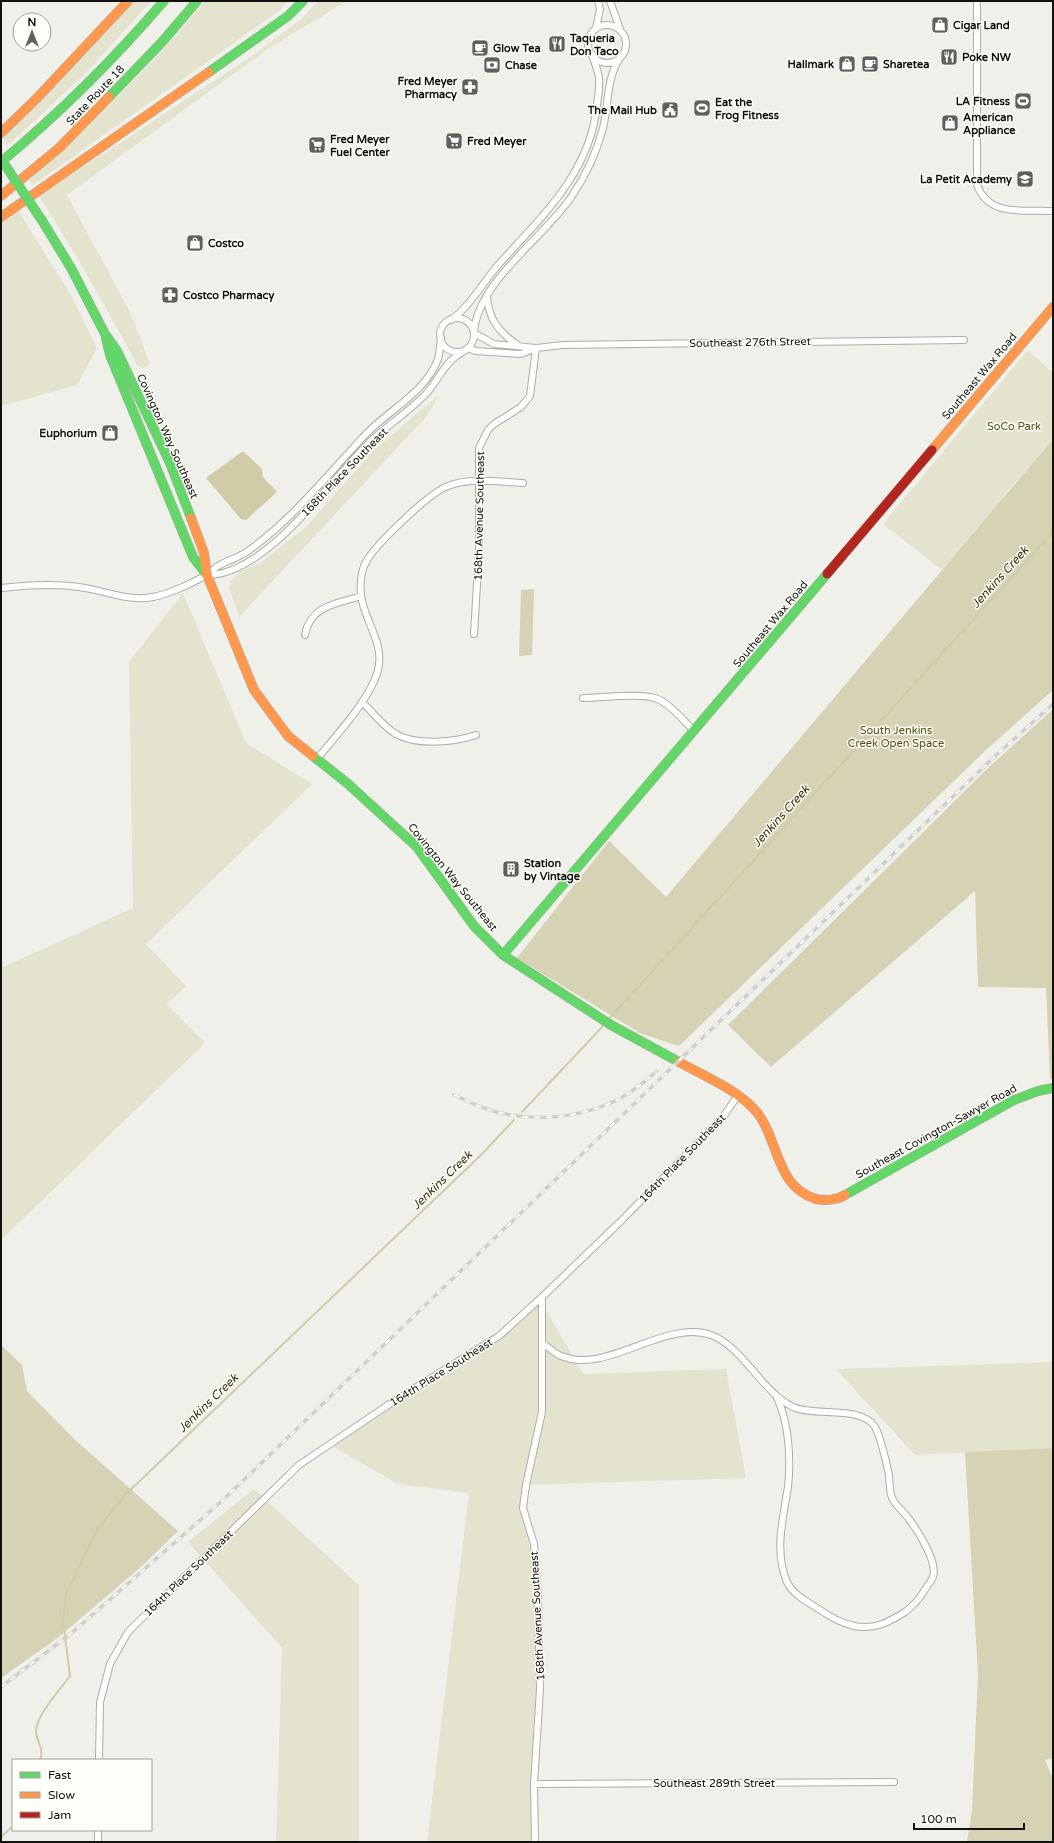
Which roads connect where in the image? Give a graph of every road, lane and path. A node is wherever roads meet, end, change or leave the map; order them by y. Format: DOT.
graph roads {
  1 [pos="128,1"];
  2 [pos="164,1"];
  3 [pos="198,1"];
  4 [pos="303,1"];
  5 [pos="598,1"];
  6 [pos="610,1"];
  7 [pos="977,1"];
  8 [pos="596,28"];
  9 [pos="620,29"];
  10 [pos="592,54"];
  11 [pos="620,58"];
  12 [pos="1,133"];
  13 [pos="1,159"];
  14 [pos="1,162"];
  15 [pos="1,196"];
  16 [pos="1053,211"];
  17 [pos="1,217"];
  18 [pos="487,295"];
  19 [pos="1053,307"];
  20 [pos="450,320"];
  21 [pos="474,332"];
  22 [pos="105,334"];
  23 [pos="441,338"];
  24 [pos="964,340"];
  25 [pos="520,346"];
  26 [pos="468,348"];
  27 [pos="536,348"];
  28 [pos="138,424"];
  29 [pos="170,463"];
  30 [pos="480,482"];
  31 [pos="524,483"];
  32 [pos="207,575"];
  33 [pos="1,588"];
  34 [pos="361,596"];
  35 [pos="474,634"];
  36 [pos="306,635"];
  37 [pos="583,698"];
  38 [pos="362,702"];
  39 [pos="694,731"];
  40 [pos="476,735"];
  41 [pos="316,760"];
  42 [pos="503,955"];
  43 [pos="1053,1088"];
  44 [pos="738,1095"];
  45 [pos="832,1200"];
  46 [pos="542,1297"];
  47 [pos="542,1343"];
  48 [pos="777,1398"];
  49 [pos="99,1759"];
  50 [pos="894,1782"];
  51 [pos="534,1784"];
  52 [pos="98,1831"];
  53 [pos="98,1842"];
  54 [pos="535,1842"];
  1 -- 12 [label="main road"];
  2 -- 14 [label="main road, State Route 18"];
  3 -- 15 [label="main road, State Route 18"];
  4 -- 17 [label="main road"];
  5 -- 8 [label="street"];
  6 -- 9 [label="street"];
  7 -- 16 [label="street"];
  8 -- 9 [label="street"];
  8 -- 10 [label="street"];
  9 -- 11 [label="street"];
  10 -- 11 [label="street"];
  10 -- 20 [label="street"];
  11 -- 18 [label="street"];
  13 -- 22 [label="main road, Covington Way Southeast, bridge"];
  18 -- 21 [label="street"];
  18 -- 25 [label="street, Southeast 276th Street"];
  19 -- 39 [label="main road, Southeast Wax Road"];
  20 -- 21 [label="street"];
  20 -- 23 [label="street"];
  21 -- 25 [label="street, Southeast 276th Street"];
  21 -- 26 [label="street"];
  22 -- 28 [label="main road, Covington Way Southeast"];
  22 -- 29 [label="main road, Covington Way Southeast"];
  23 -- 26 [label="street"];
  23 -- 32 [label="street, 168th Place Southeast"];
  24 -- 27 [label="street, Southeast 276th Street"];
  25 -- 27 [label="street, Southeast 276th Street"];
  26 -- 27 [label="street, Southeast 276th Street"];
  26 -- 32 [label="street, 168th Place Southeast"];
  27 -- 30 [label="street, 168th Avenue Southeast"];
  28 -- 29 [label="main road"];
  28 -- 32 [label="main road, Covington Way Southeast"];
  29 -- 32 [label="main road, Covington Way Southeast"];
  30 -- 31 [label="street"];
  30 -- 34 [label="street"];
  30 -- 35 [label="street, 168th Avenue Southeast"];
  32 -- 33 [label="street, 168th Place Southeast"];
  32 -- 41 [label="main road, Covington Way Southeast"];
  34 -- 36 [label="street"];
  34 -- 38 [label="street"];
  37 -- 39 [label="street"];
  38 -- 40 [label="street"];
  38 -- 41 [label="street"];
  39 -- 42 [label="main road, Southeast Wax Road"];
  41 -- 42 [label="main road, Covington Way Southeast"];
  42 -- 44 [label="main road, Covington Way Southeast"];
  43 -- 45 [label="main road, Southeast Covington-Sawyer Road"];
  44 -- 45 [label="main road, Covington Way Southeast"];
  44 -- 46 [label="street, 164th Place Southeast"];
  46 -- 47 [label="street, 168th Avenue Southeast"];
  46 -- 49 [label="street, 164th Place Southeast"];
  47 -- 48 [label="street"];
  47 -- 51 [label="street, 168th Avenue Southeast"];
  48 -- 48 [label="street"];
  50 -- 51 [label="street, Southeast 289th Street"];
  51 -- 54 [label="street, 168th Avenue Southeast"];
  52 -- 53 [label="street"];
}
